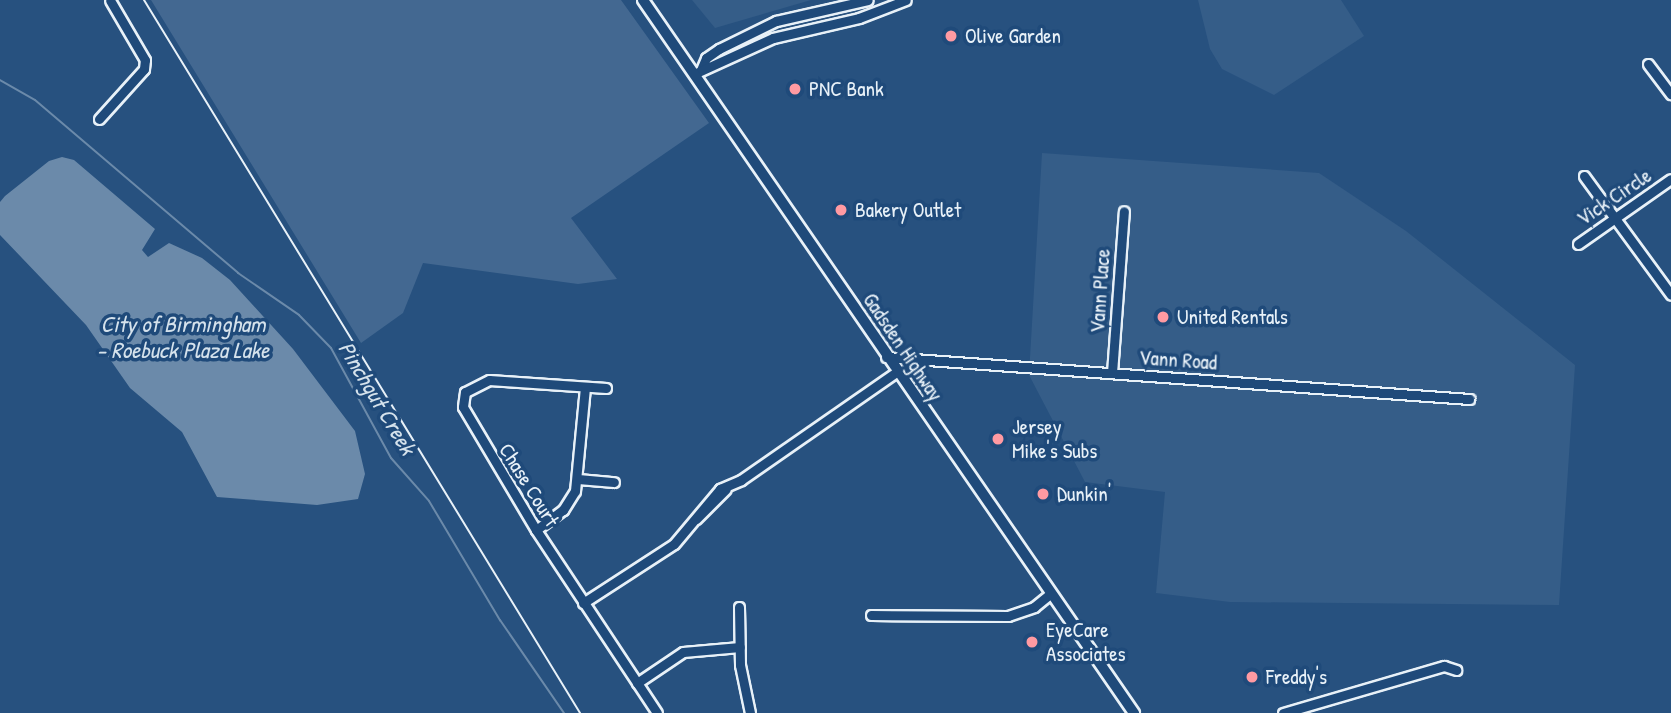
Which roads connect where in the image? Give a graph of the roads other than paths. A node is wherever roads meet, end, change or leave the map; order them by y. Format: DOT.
graph roads {
  1 [pos="110,0"];
  2 [pos="643,0"];
  3 [pos="868,0"];
  4 [pos="906,0"];
  5 [pos="1648,64"];
  6 [pos="697,72"];
  7 [pos="1671,94"];
  8 [pos="99,119"];
  9 [pos="1584,176"];
  10 [pos="1671,179"];
  11 [pos="1124,211"];
  12 [pos="1613,217"];
  13 [pos="1577,244"];
  14 [pos="1671,295"];
  15 [pos="884,357"];
  16 [pos="895,373"];
  17 [pos="1112,373"];
  18 [pos="585,388"];
  19 [pos="606,388"];
  20 [pos="1469,399"];
  21 [pos="578,479"];
  22 [pos="614,482"];
  23 [pos="536,530"];
  24 [pos="1050,594"];
  25 [pos="583,603"];
  26 [pos="739,607"];
  27 [pos="871,615"];
  28 [pos="740,647"];
  29 [pos="1456,670"];
  30 [pos="637,683"];
  31 [pos="657,713"];
  32 [pos="750,713"];
  33 [pos="1134,713"];
  34 [pos="1283,713"];
  1 -- 8 [label="street"];
  2 -- 6 [label="main road, Gadsden Highway"];
  3 -- 6 [label="street"];
  4 -- 6 [label="street"];
  5 -- 7 [label="street"];
  6 -- 15 [label="main road, Gadsden Highway"];
  9 -- 12 [label="street"];
  10 -- 12 [label="street, Vick Circle"];
  11 -- 17 [label="street, Vann Place"];
  12 -- 13 [label="street, Vick Circle"];
  12 -- 14 [label="street"];
  15 -- 16 [label="main road, Gadsden Highway"];
  15 -- 17 [label="street, Vann Road"];
  16 -- 24 [label="main road, Gadsden Highway"];
  16 -- 25 [label="street"];
  17 -- 20 [label="street, Vann Road"];
  18 -- 19 [label="street, Chase Court"];
  18 -- 21 [label="street"];
  18 -- 23 [label="street, Chase Court"];
  21 -- 22 [label="street"];
  21 -- 23 [label="street"];
  23 -- 25 [label="street, Chase Court"];
  24 -- 27 [label="street"];
  24 -- 33 [label="main road, Gadsden Highway"];
  25 -- 30 [label="street, Chase Court"];
  26 -- 28 [label="street"];
  28 -- 30 [label="street"];
  28 -- 32 [label="street"];
  29 -- 34 [label="street"];
  30 -- 31 [label="street, Chase Court"];
}
